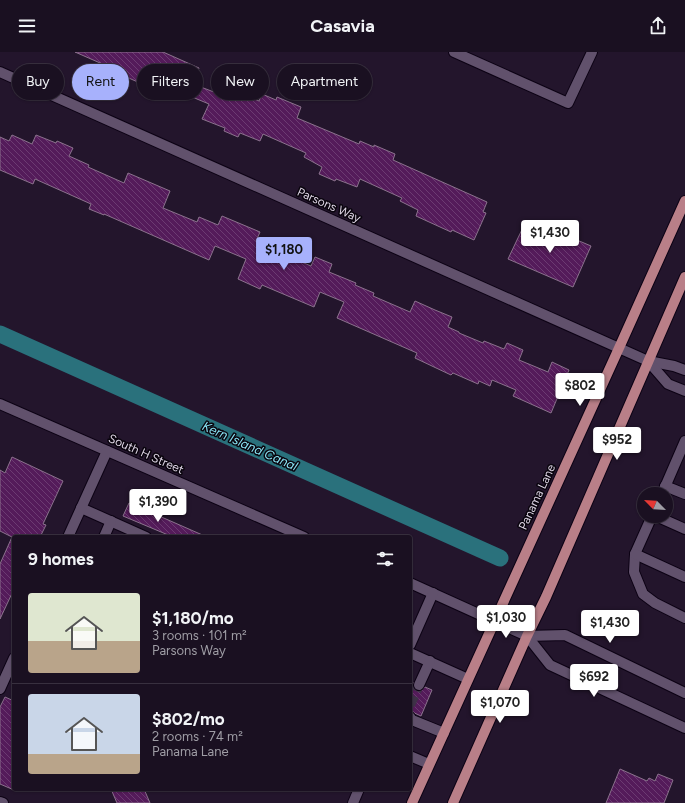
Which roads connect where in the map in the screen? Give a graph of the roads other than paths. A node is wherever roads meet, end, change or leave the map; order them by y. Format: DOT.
graph roads {
  1 [pos="454,52"];
  2 [pos="592,52"];
  3 [pos="0,72"];
  4 [pos="685,201"];
  5 [pos="685,277"];
  6 [pos="620,348"];
  7 [pos="648,361"];
  8 [pos="685,370"];
  9 [pos="685,391"];
  10 [pos="0,404"];
  11 [pos="685,441"];
  12 [pos="107,451"];
  13 [pos="665,487"];
  14 [pos="673,492"];
  15 [pos="685,494"];
  16 [pos="81,508"];
  17 [pos="111,522"];
  18 [pos="649,523"];
  19 [pos="672,523"];
  20 [pos="685,529"];
  21 [pos="69,535"];
  22 [pos="105,535"];
  23 [pos="141,535"];
  24 [pos="299,535"];
  25 [pos="635,554"];
  26 [pos="685,577"];
  27 [pos="412,584"];
  28 [pos="433,593"];
  29 [pos="685,618"];
  30 [pos="495,622"];
  31 [pos="527,636"];
  32 [pos="412,640"];
  33 [pos="412,654"];
  34 [pos="430,661"];
  35 [pos="12,662"];
  36 [pos="468,678"];
  37 [pos="419,685"];
  38 [pos="0,689"];
  39 [pos="685,693"];
  40 [pos="412,720"];
  41 [pos="670,721"];
  42 [pos="685,725"];
  43 [pos="685,728"];
  44 [pos="444,733"];
  45 [pos="412,757"];
  46 [pos="429,764"];
  47 [pos="358,791"];
  48 [pos="0,802"];
  49 [pos="3,803"];
  50 [pos="353,803"];
  51 [pos="412,803"];
  52 [pos="453,803"];
  1 -- 2 [label="street"];
  3 -- 6 [label="street, Parsons Way"];
  4 -- 6 [label="main road, Panama Lane"];
  5 -- 7 [label="main road"];
  6 -- 7 [label="street, Parsons Way"];
  6 -- 30 [label="main road, Panama Lane"];
  7 -- 8 [label="street"];
  7 -- 9 [label="street"];
  7 -- 31 [label="main road"];
  10 -- 12 [label="street, South H Street"];
  11 -- 13 [label="street"];
  12 -- 16 [label="street"];
  12 -- 24 [label="street, South H Street"];
  14 -- 15 [label="street"];
  16 -- 17 [label="street"];
  16 -- 21 [label="street"];
  17 -- 22 [label="street"];
  17 -- 23 [label="street"];
  18 -- 25 [label="street"];
  19 -- 20 [label="street"];
  25 -- 26 [label="street"];
  25 -- 29 [label="street"];
  27 -- 28 [label="street"];
  28 -- 30 [label="street"];
  28 -- 32 [label="street"];
  30 -- 31 [label="street"];
  30 -- 36 [label="main road, Panama Lane"];
  31 -- 39 [label="street"];
  31 -- 41 [label="street"];
  31 -- 52 [label="main road"];
  33 -- 34 [label="street"];
  34 -- 36 [label="street"];
  34 -- 37 [label="street"];
  35 -- 38 [label="street"];
  36 -- 44 [label="main road, Panama Lane"];
  40 -- 44 [label="street"];
  41 -- 42 [label="street"];
  41 -- 43 [label="street"];
  44 -- 46 [label="main road, Panama Lane"];
  45 -- 46 [label="street"];
  46 -- 51 [label="main road, Panama Lane"];
  47 -- 50 [label="street"];
  48 -- 49 [label="street"];
}
